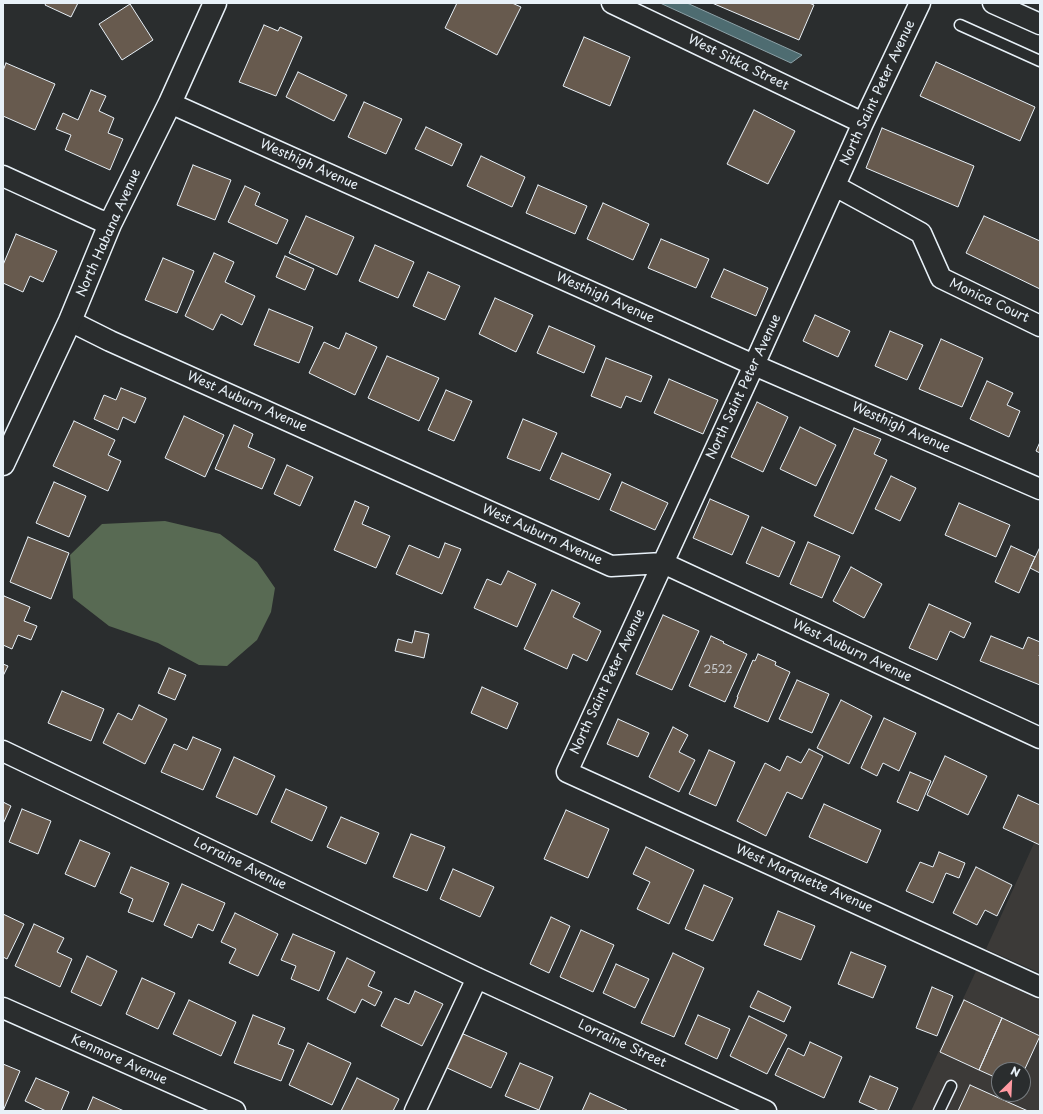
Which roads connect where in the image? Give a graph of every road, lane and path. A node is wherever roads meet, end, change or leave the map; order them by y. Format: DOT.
graph roads {
  1 [pos="215,3"];
  2 [pos="612,3"];
  3 [pos="918,3"];
  4 [pos="993,3"];
  5 [pos="1040,24"];
  6 [pos="960,26"];
  7 [pos="1040,60"];
  8 [pos="170,103"];
  9 [pos="863,123"];
  10 [pos="3,176"];
  11 [pos="835,186"];
  12 [pos="110,224"];
  13 [pos="70,321"];
  14 [pos="1040,326"];
  15 [pos="754,365"];
  16 [pos="5,454"];
  17 [pos="1040,489"];
  18 [pos="663,563"];
  19 [pos="1040,738"];
  20 [pos="3,750"];
  21 [pos="567,772"];
  22 [pos="477,978"];
  23 [pos="1040,987"];
  24 [pos="3,1008"];
  25 [pos="951,1086"];
  26 [pos="235,1111"];
  27 [pos="415,1111"];
  28 [pos="766,1111"];
  29 [pos="939,1111"];
  1 -- 8 [label="street, North Habana Avenue"];
  2 -- 9 [label="street, West Sitka Street"];
  3 -- 9 [label="street, North Saint Peter Avenue"];
  4 -- 5 [label="street"];
  6 -- 7 [label="lane"];
  8 -- 12 [label="street, North Habana Avenue"];
  8 -- 15 [label="street, Westhigh Avenue"];
  9 -- 11 [label="street, North Saint Peter Avenue"];
  10 -- 12 [label="street"];
  11 -- 14 [label="street, Monica Court"];
  11 -- 15 [label="street, North Saint Peter Avenue"];
  12 -- 13 [label="street, North Habana Avenue"];
  13 -- 16 [label="street, North Habana Avenue"];
  13 -- 18 [label="street, West Auburn Avenue"];
  15 -- 17 [label="street, Westhigh Avenue"];
  15 -- 18 [label="street, North Saint Peter Avenue"];
  18 -- 19 [label="street, West Auburn Avenue"];
  18 -- 21 [label="street, North Saint Peter Avenue"];
  20 -- 22 [label="street, Lorraine Avenue"];
  21 -- 23 [label="street, West Marquette Avenue"];
  22 -- 27 [label="street"];
  22 -- 28 [label="street, Lorraine Street"];
  24 -- 26 [label="street, Kenmore Avenue"];
  25 -- 29 [label="lane"];
}
